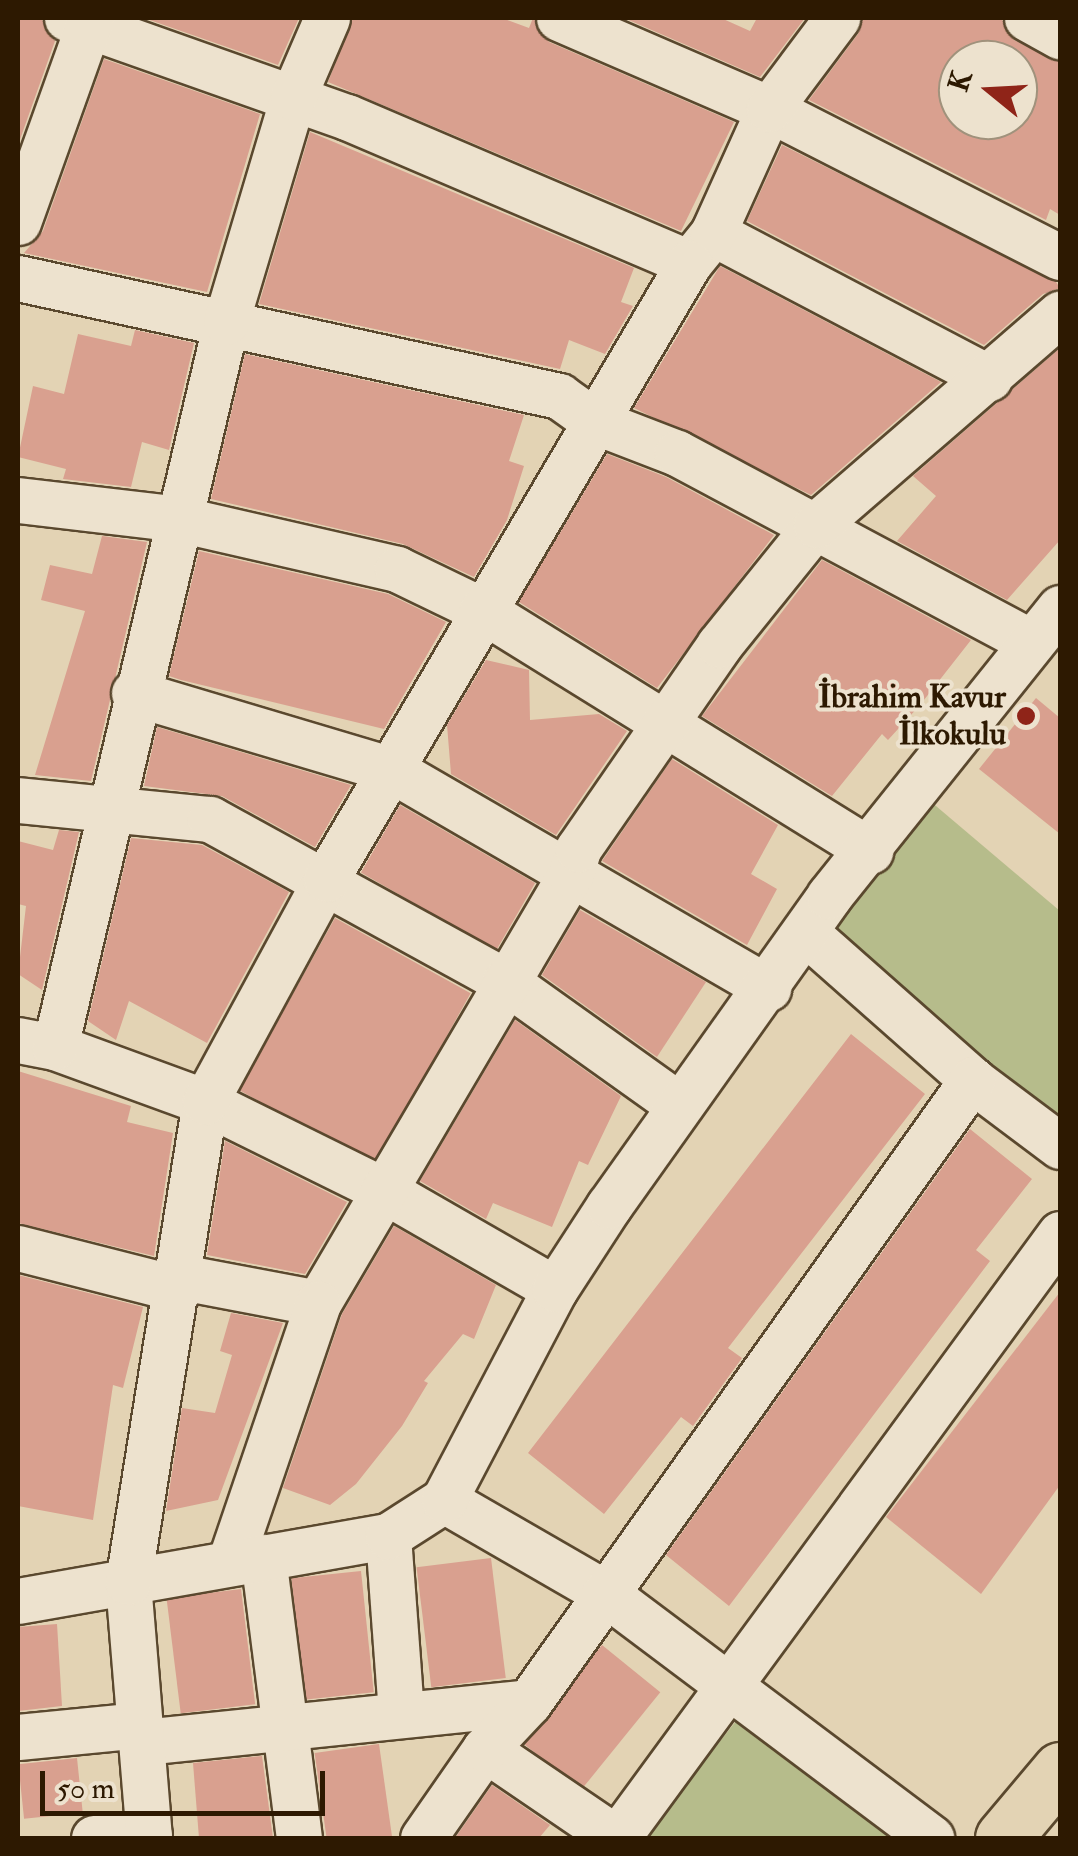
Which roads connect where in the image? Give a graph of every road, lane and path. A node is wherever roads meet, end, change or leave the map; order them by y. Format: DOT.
graph roads {
  1 [pos="326,18"];
  2 [pos="559,18"];
  3 [pos="837,18"];
  4 [pos="82,21"];
  5 [pos="293,97"];
  6 [pos="769,109"];
  7 [pos="18,222"];
  8 [pos="700,248"];
  9 [pos="1060,257"];
  10 [pos="18,278"];
  11 [pos="1060,314"];
  12 [pos="226,322"];
  13 [pos="989,378"];
  14 [pos="594,421"];
  15 [pos="18,500"];
  16 [pos="179,518"];
  17 [pos="816,525"];
  18 [pos="1060,608"];
  19 [pos="482,610"];
  20 [pos="1031,642"];
  21 [pos="134,693"];
  22 [pos="663,724"];
  23 [pos="392,770"];
  24 [pos="18,800"];
  25 [pos="108,811"];
  26 [pos="870,851"];
  27 [pos="570,874"];
  28 [pos="326,878"];
  29 [pos="805,932"];
  30 [pos="504,981"];
  31 [pos="768,988"];
  32 [pos="36,1044"];
  33 [pos="972,1080"];
  34 [pos="205,1102"];
  35 [pos="679,1105"];
  36 [pos="1060,1146"];
  37 [pos="383,1190"];
  38 [pos="1060,1234"];
  39 [pos="18,1248"];
  40 [pos="179,1288"];
  41 [pos="556,1289"];
  42 [pos="318,1303"];
  43 [pos="444,1500"];
  44 [pos="388,1536"];
  45 [pos="247,1558"];
  46 [pos="128,1582"];
  47 [pos="604,1593"];
  48 [pos="18,1601"];
  49 [pos="726,1684"];
  50 [pos="528,1702"];
  51 [pos="401,1712"];
  52 [pos="286,1724"];
  53 [pos="141,1733"];
  54 [pos="18,1737"];
  55 [pos="485,1749"];
  56 [pos="1060,1770"];
  57 [pos="149,1836"];
  58 [pos="94,1838"];
  59 [pos="299,1838"];
  60 [pos="424,1838"];
  61 [pos="616,1838"];
  62 [pos="931,1838"];
  63 [pos="1003,1838"];
  1 -- 5 [label="street"];
  2 -- 6 [label="street"];
  3 -- 6 [label="street"];
  4 -- 5 [label="street"];
  4 -- 7 [label="street"];
  5 -- 8 [label="street"];
  5 -- 12 [label="street"];
  6 -- 8 [label="street"];
  6 -- 9 [label="street"];
  8 -- 13 [label="street"];
  8 -- 14 [label="street"];
  10 -- 12 [label="street"];
  11 -- 13 [label="street"];
  12 -- 14 [label="street"];
  12 -- 16 [label="street"];
  13 -- 17 [label="street"];
  14 -- 17 [label="street"];
  14 -- 19 [label="street"];
  15 -- 16 [label="street"];
  16 -- 19 [label="street"];
  16 -- 21 [label="street"];
  17 -- 20 [label="street"];
  17 -- 22 [label="street"];
  18 -- 20 [label="street"];
  19 -- 22 [label="street"];
  19 -- 23 [label="street"];
  20 -- 26 [label="street"];
  21 -- 23 [label="street"];
  21 -- 25 [label="street"];
  22 -- 26 [label="street"];
  22 -- 27 [label="street"];
  23 -- 27 [label="street"];
  23 -- 28 [label="street"];
  24 -- 25 [label="street"];
  25 -- 28 [label="street"];
  25 -- 32 [label="street"];
  26 -- 29 [label="street"];
  27 -- 30 [label="street"];
  27 -- 31 [label="street"];
  28 -- 30 [label="street"];
  28 -- 34 [label="street"];
  29 -- 31 [label="street"];
  29 -- 33 [label="street"];
  30 -- 35 [label="street"];
  30 -- 37 [label="street"];
  31 -- 35 [label="street"];
  32 -- 34 [label="street"];
  33 -- 36 [label="street"];
  33 -- 47 [label="street"];
  34 -- 37 [label="street"];
  34 -- 40 [label="street"];
  35 -- 41 [label="street"];
  37 -- 41 [label="street"];
  37 -- 42 [label="street"];
  38 -- 49 [label="street"];
  39 -- 40 [label="street"];
  40 -- 42 [label="street"];
  40 -- 46 [label="street"];
  41 -- 43 [label="street"];
  42 -- 45 [label="street"];
  43 -- 44 [label="street"];
  43 -- 47 [label="street"];
  44 -- 45 [label="street"];
  44 -- 51 [label="street"];
  45 -- 46 [label="street"];
  45 -- 52 [label="street"];
  46 -- 48 [label="street"];
  46 -- 53 [label="street"];
  47 -- 49 [label="street"];
  47 -- 50 [label="street"];
  49 -- 61 [label="street"];
  49 -- 62 [label="street"];
  50 -- 51 [label="street"];
  50 -- 55 [label="street"];
  51 -- 52 [label="street"];
  52 -- 53 [label="street"];
  52 -- 59 [label="street"];
  53 -- 54 [label="street"];
  53 -- 57 [label="street"];
  55 -- 60 [label="street"];
  55 -- 61 [label="street"];
  56 -- 63 [label="main road"];
  57 -- 58 [label="street"];
}
